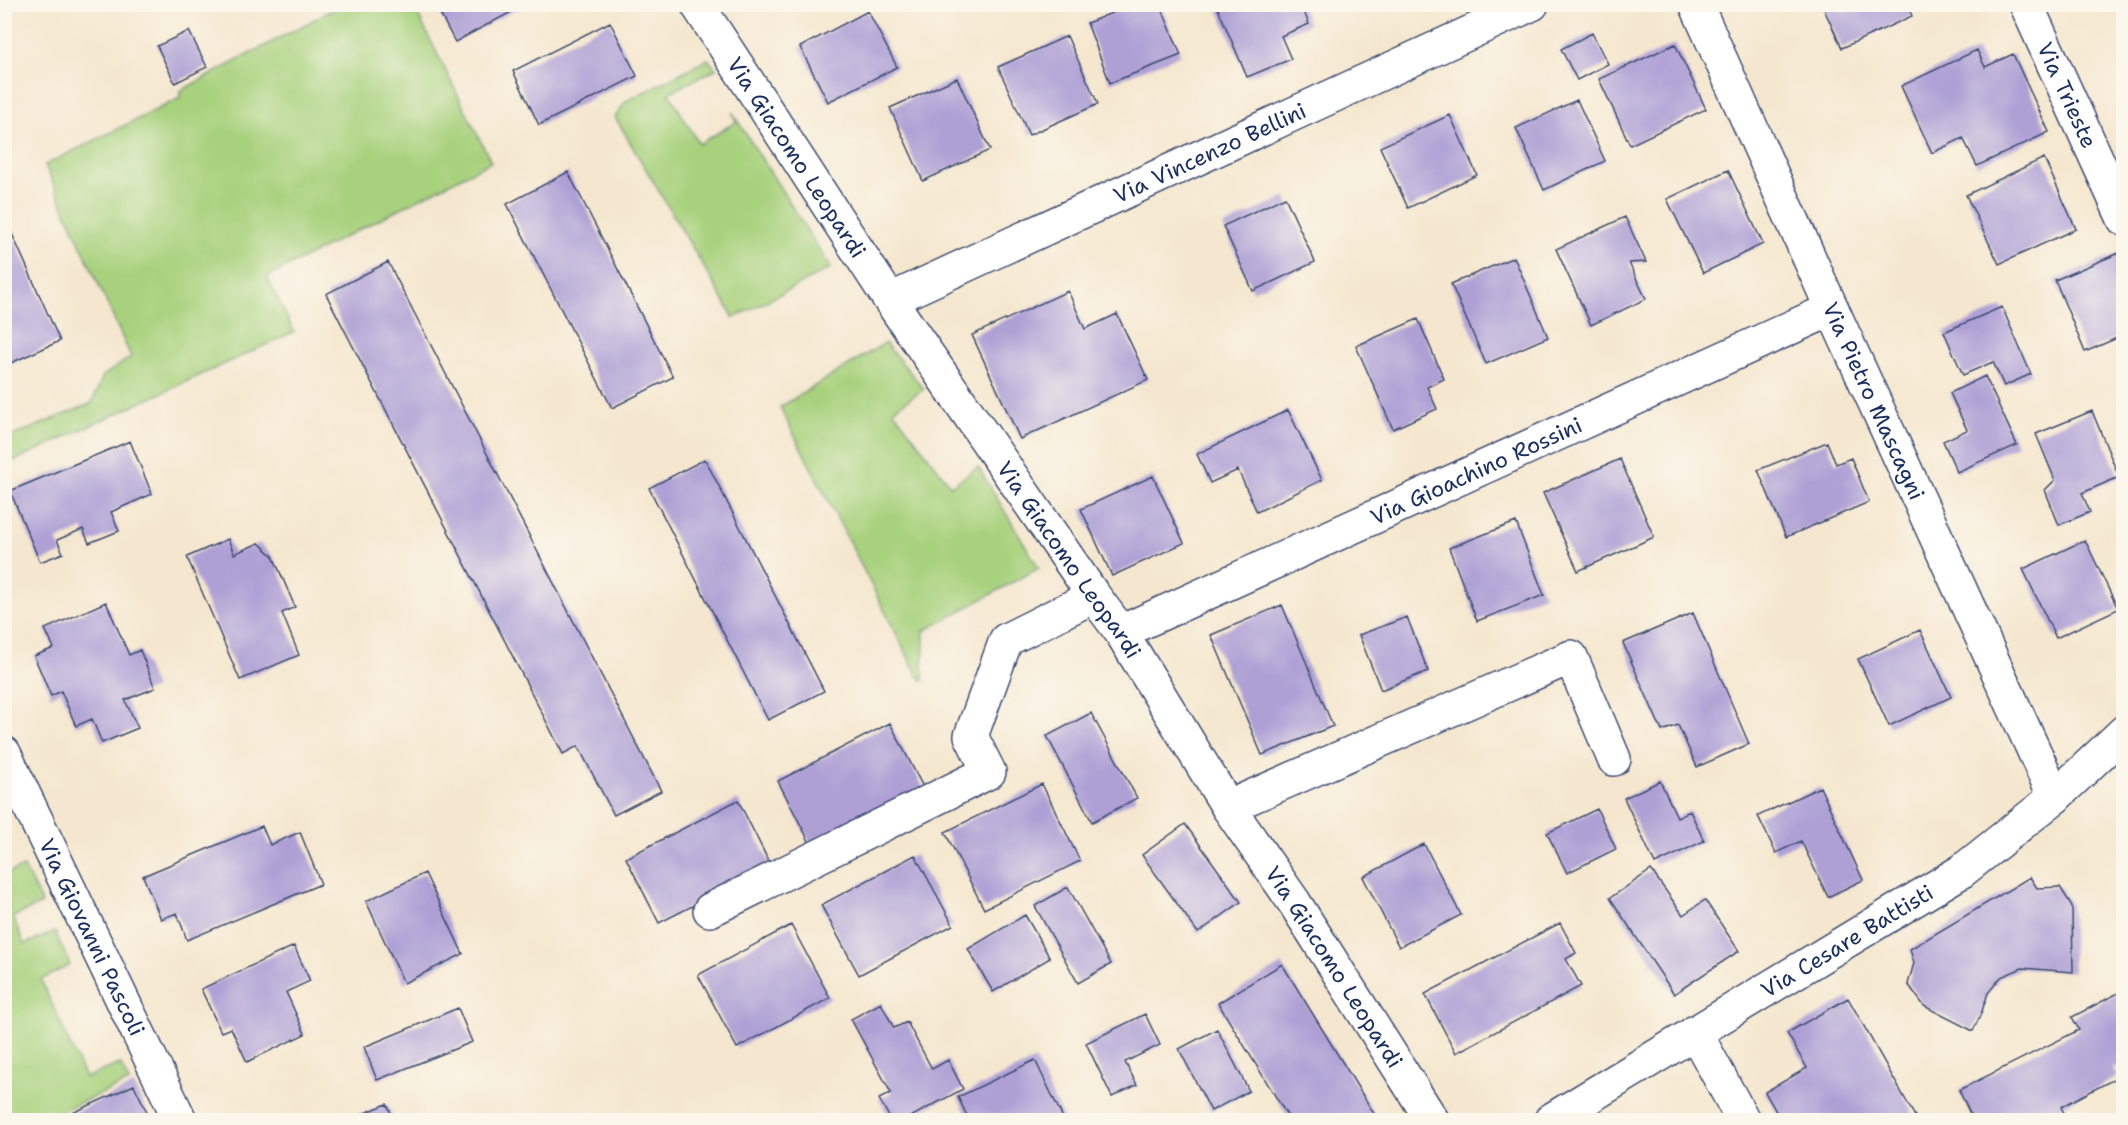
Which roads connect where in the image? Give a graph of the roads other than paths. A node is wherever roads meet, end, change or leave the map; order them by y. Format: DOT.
graph roads {
  1 [pos="697,4"];
  2 [pos="1532,4"];
  3 [pos="1696,4"];
  4 [pos="2026,4"];
  5 [pos="2124,219"];
  6 [pos="890,300"];
  7 [pos="1832,309"];
  8 [pos="1094,596"];
  9 [pos="1121,632"];
  10 [pos="2124,732"];
  11 [pos="4,753"];
  12 [pos="1614,759"];
  13 [pos="2055,796"];
  14 [pos="1228,807"];
  15 [pos="710,910"];
  16 [pos="1695,1032"];
  17 [pos="180,1120"];
  18 [pos="1432,1120"];
  19 [pos="1551,1120"];
  20 [pos="1743,1120"];
  1 -- 6 [label="street, Via Giacomo Leopardi"];
  2 -- 6 [label="street, Via Vincenzo Bellini"];
  3 -- 7 [label="street, Via Pietro Mascagni"];
  4 -- 5 [label="street, Via Trieste"];
  6 -- 8 [label="street, Via Giacomo Leopardi"];
  7 -- 9 [label="street, Via Gioachino Rossini"];
  7 -- 13 [label="street, Via Pietro Mascagni"];
  8 -- 9 [label="street, Via Giacomo Leopardi"];
  8 -- 15 [label="street"];
  9 -- 14 [label="street, Via Giacomo Leopardi"];
  10 -- 13 [label="street, Via Cesare Battisti"];
  11 -- 17 [label="street, Via Giovanni Pascoli"];
  12 -- 14 [label="street"];
  13 -- 16 [label="street, Via Cesare Battisti"];
  14 -- 18 [label="street, Via Giacomo Leopardi"];
  16 -- 19 [label="street, Via Cesare Battisti"];
  16 -- 20 [label="street"];
}
